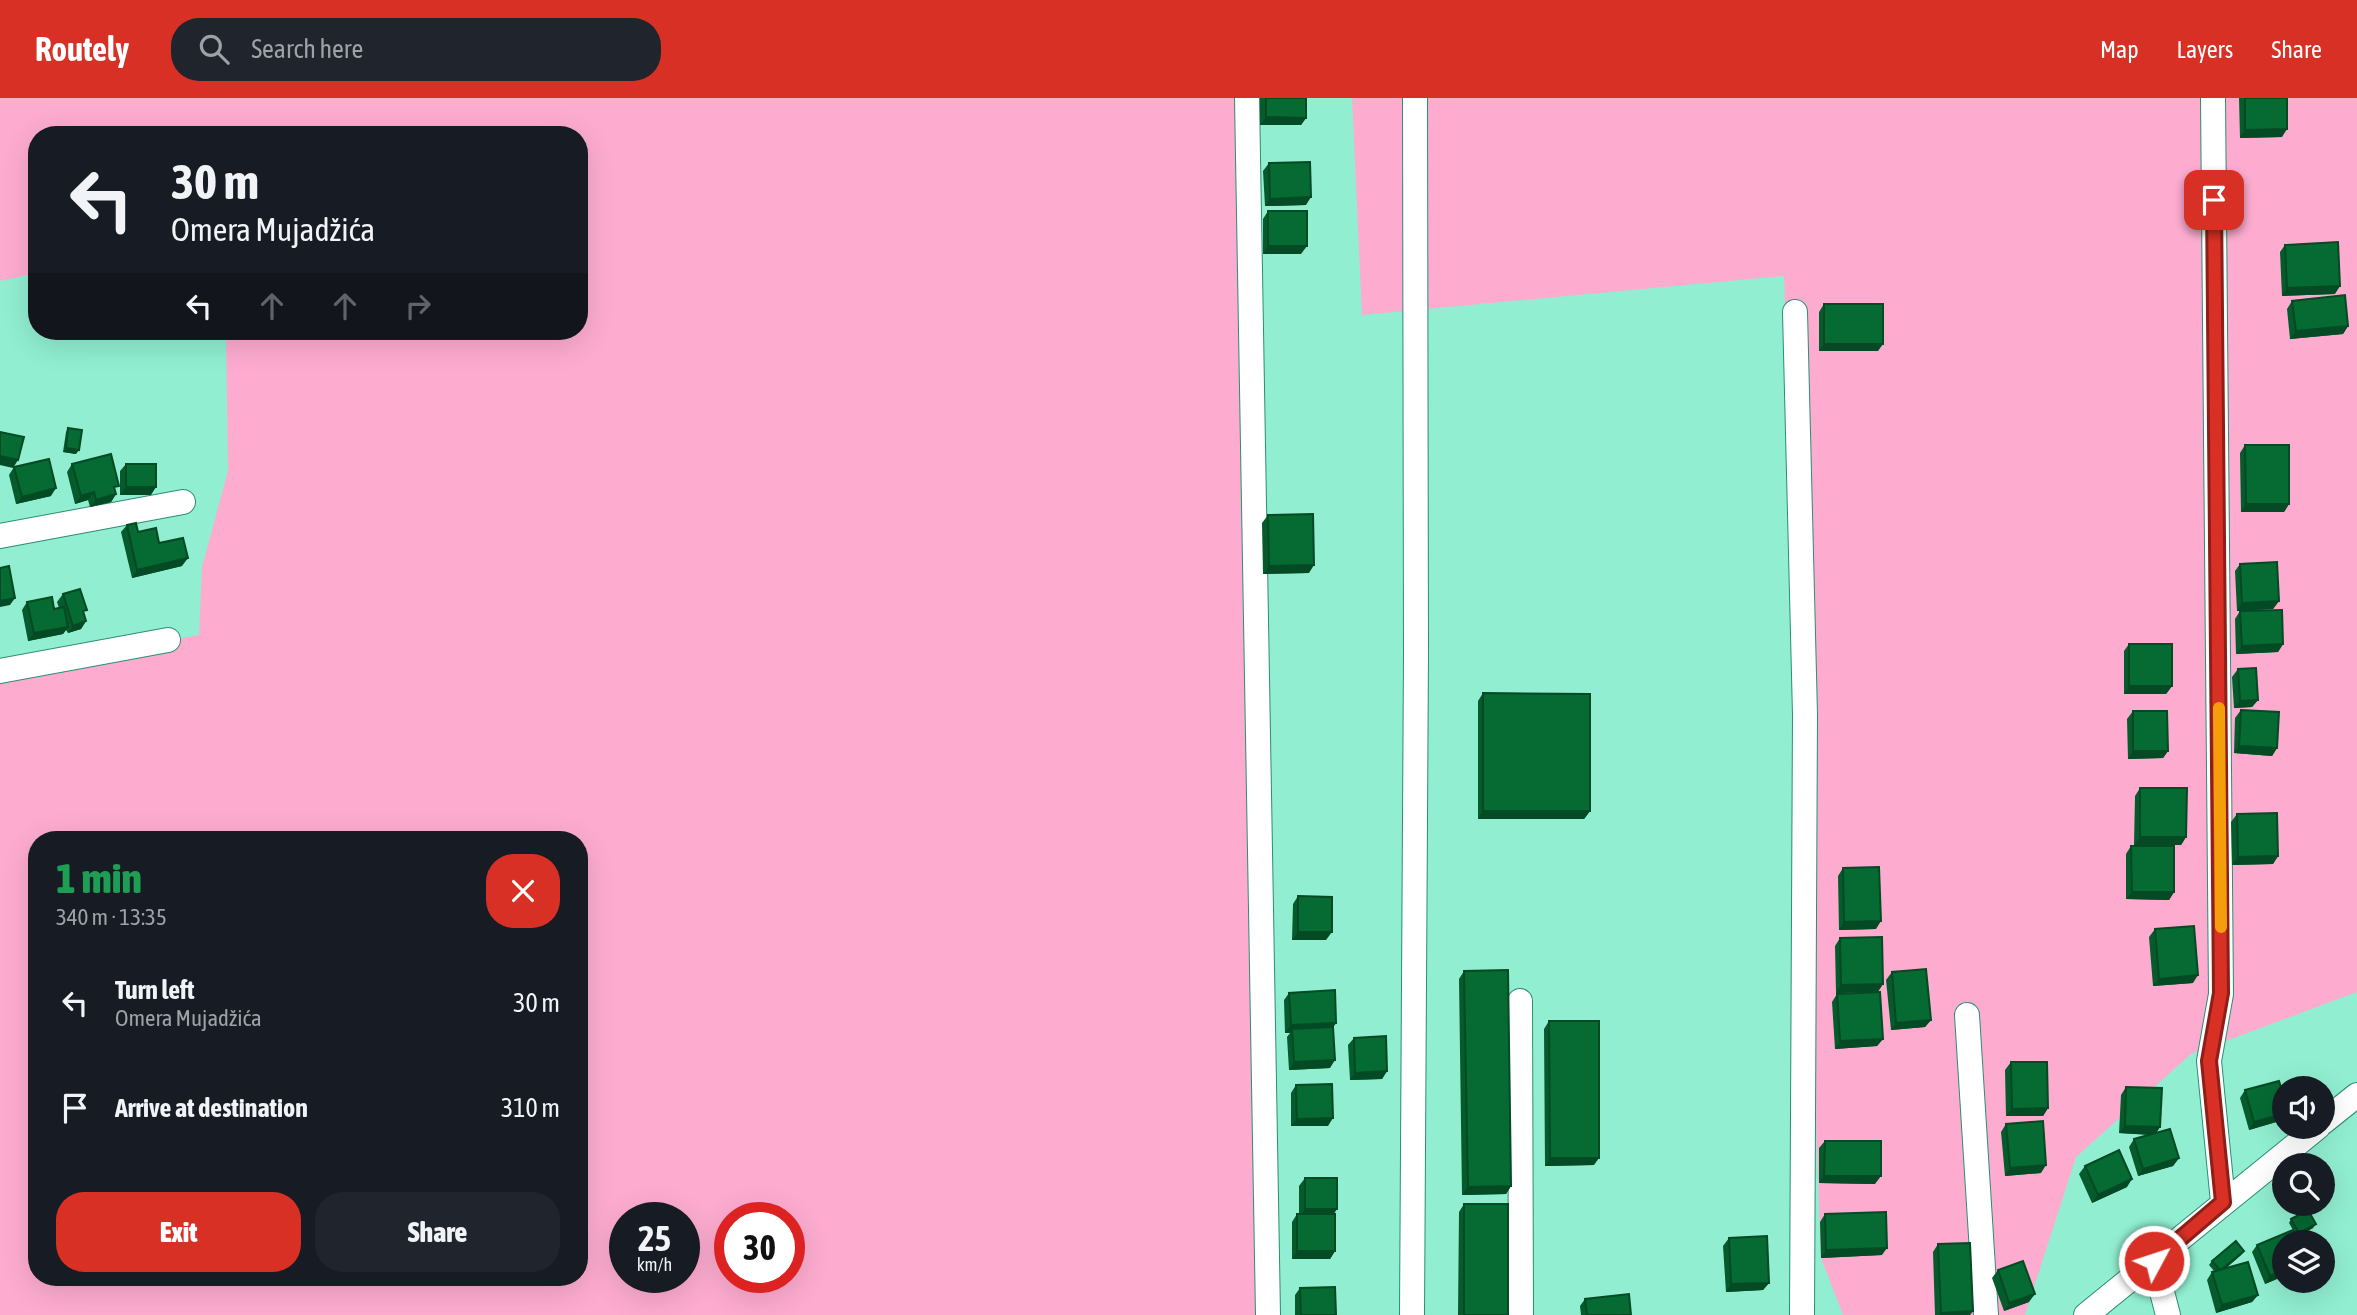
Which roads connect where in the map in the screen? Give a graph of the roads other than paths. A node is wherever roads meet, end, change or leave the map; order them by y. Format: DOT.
graph roads {
  1 [pos="1247,98"];
  2 [pos="1415,98"];
  3 [pos="2213,98"];
  4 [pos="1795,312"];
  5 [pos="183,502"];
  6 [pos="0,536"];
  7 [pos="167,640"];
  8 [pos="0,671"];
  9 [pos="1520,1001"];
  10 [pos="1967,1015"];
  11 [pos="2357,1095"];
  12 [pos="2335,1113"];
  13 [pos="2303,1139"];
  14 [pos="2223,1202"];
  15 [pos="2154,1261"];
  16 [pos="1268,1315"];
  17 [pos="1412,1315"];
  18 [pos="1521,1315"];
  19 [pos="1802,1315"];
  20 [pos="1986,1315"];
  21 [pos="2086,1315"];
  22 [pos="2168,1315"];
  1 -- 16 [label="street"];
  2 -- 17 [label="street"];
  3 -- 14 [label="street"];
  4 -- 19 [label="street"];
  5 -- 6 [label="street"];
  7 -- 8 [label="street"];
  9 -- 18 [label="street"];
  10 -- 20 [label="street"];
  11 -- 12 [label="street"];
  13 -- 14 [label="street"];
  14 -- 15 [label="street"];
  15 -- 21 [label="street"];
  15 -- 22 [label="street"];
}
